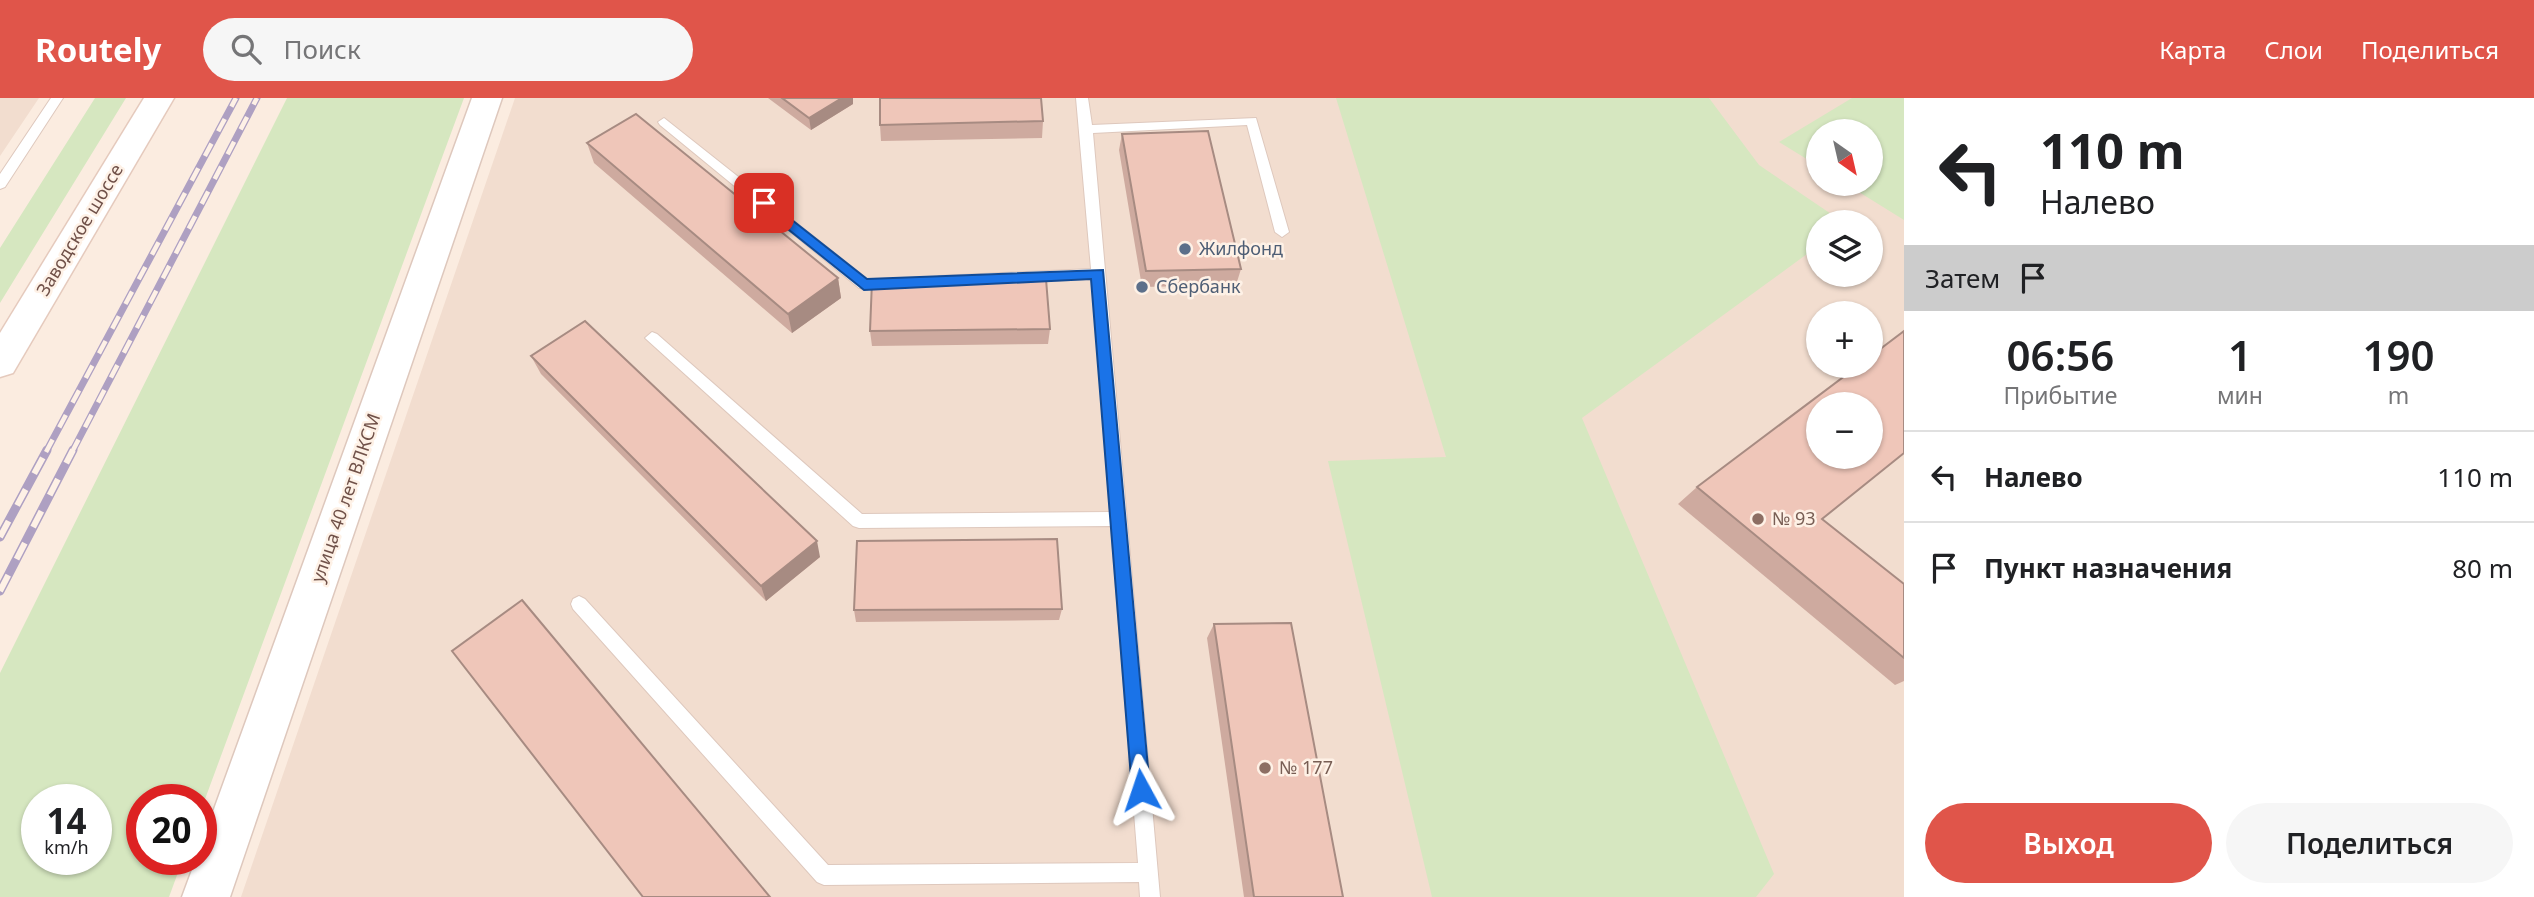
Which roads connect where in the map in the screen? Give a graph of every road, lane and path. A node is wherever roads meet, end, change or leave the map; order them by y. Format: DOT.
graph roads {
  1 [pos="57,98"];
  2 [pos="159,98"];
  3 [pos="487,98"];
  4 [pos="1082,98"];
  5 [pos="664,122"];
  6 [pos="1086,129"];
  7 [pos="1,181"];
  8 [pos="1282,232"];
  9 [pos="1098,274"];
  10 [pos="652,338"];
  11 [pos="0,363"];
  12 [pos="1118,519"];
  13 [pos="579,604"];
  14 [pos="1148,872"];
  15 [pos="206,897"];
  16 [pos="1150,897"];
  1 -- 7 [label="lane"];
  2 -- 11 [label="street, Заводское шоссе"];
  3 -- 15 [label="street, улица 40 лет ВЛКСМ"];
  4 -- 6 [label="lane"];
  5 -- 9 [label="lane"];
  6 -- 8 [label="lane"];
  6 -- 9 [label="lane"];
  9 -- 12 [label="lane"];
  10 -- 12 [label="lane"];
  12 -- 14 [label="lane"];
  13 -- 14 [label="lane"];
  14 -- 16 [label="lane"];
}
